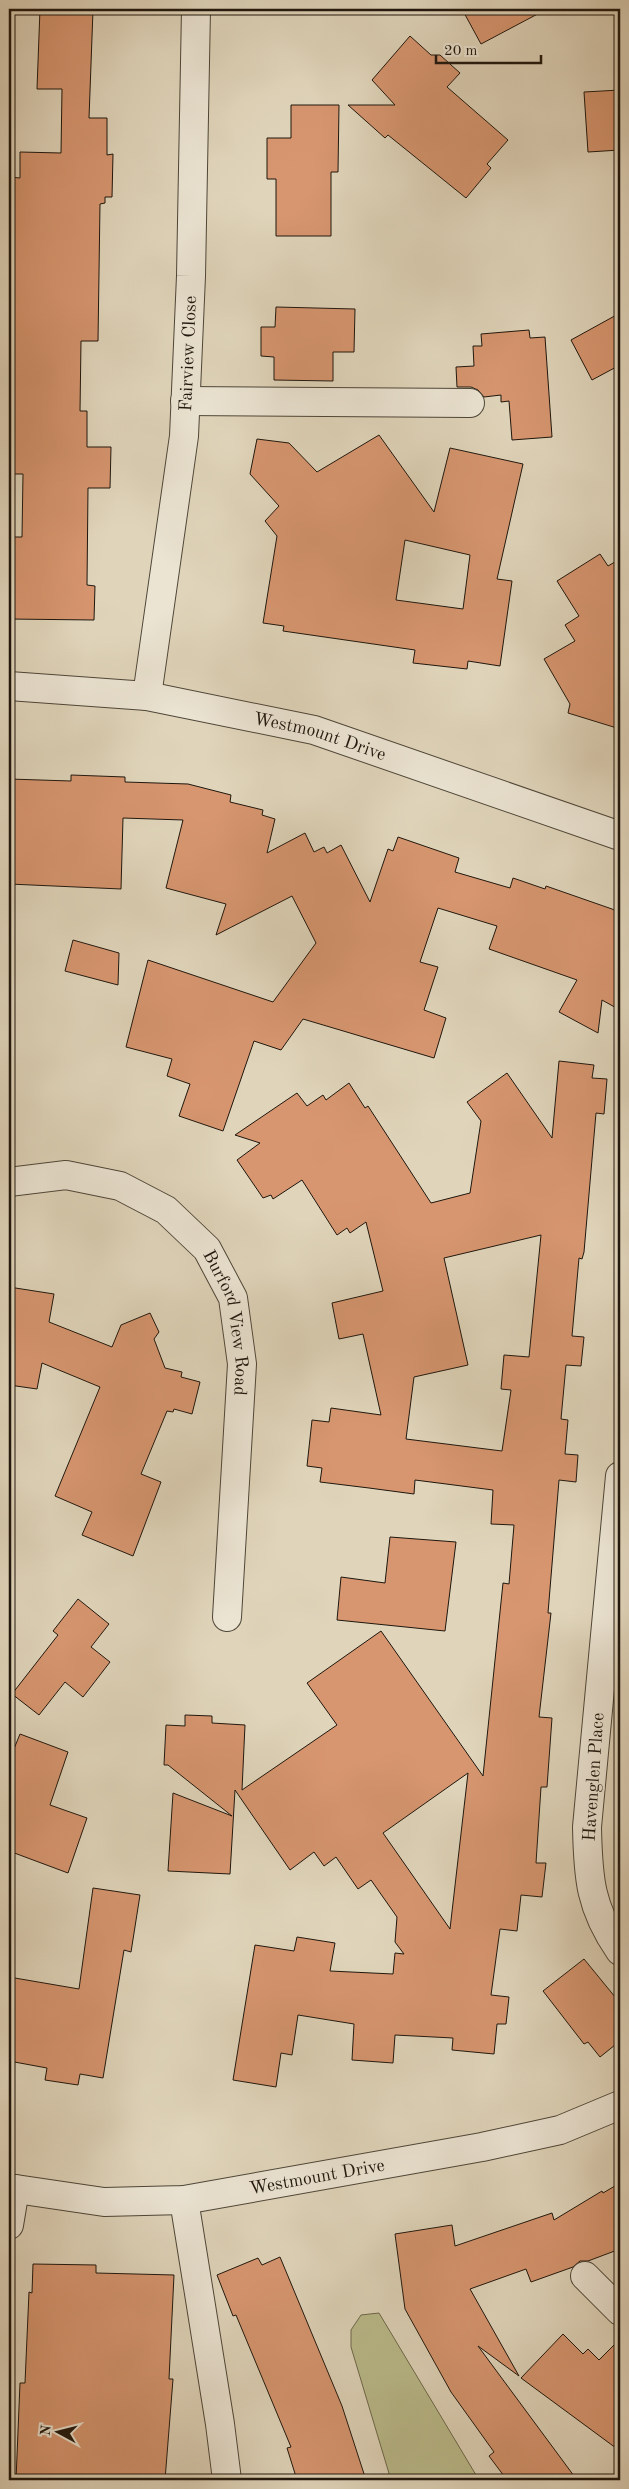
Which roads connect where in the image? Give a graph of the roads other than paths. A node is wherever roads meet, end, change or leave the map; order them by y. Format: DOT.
graph roads {
  1 [pos="196,9"];
  2 [pos="185,401"];
  3 [pos="470,403"];
  4 [pos="9,686"];
  5 [pos="147,696"];
  6 [pos="620,836"];
  7 [pos="9,1182"];
  8 [pos="620,1476"];
  9 [pos="227,1617"];
  10 [pos="620,1951"];
  11 [pos="619,2107"];
  12 [pos="12,2189"];
  13 [pos="184,2200"];
  14 [pos="9,2225"];
  15 [pos="585,2276"];
  16 [pos="620,2311"];
  17 [pos="227,2480"];
  1 -- 2 [label="street, Fairview Close"];
  2 -- 3 [label="street"];
  2 -- 5 [label="street, Fairview Close"];
  4 -- 5 [label="street, Westmount Drive"];
  5 -- 6 [label="street, Westmount Drive"];
  7 -- 9 [label="street, Burford View Road"];
  8 -- 10 [label="street, Havenglen Place"];
  11 -- 13 [label="street, Westmount Drive"];
  12 -- 13 [label="street, Westmount Drive"];
  12 -- 14 [label="street"];
  13 -- 17 [label="street"];
  15 -- 16 [label="street"];
}
